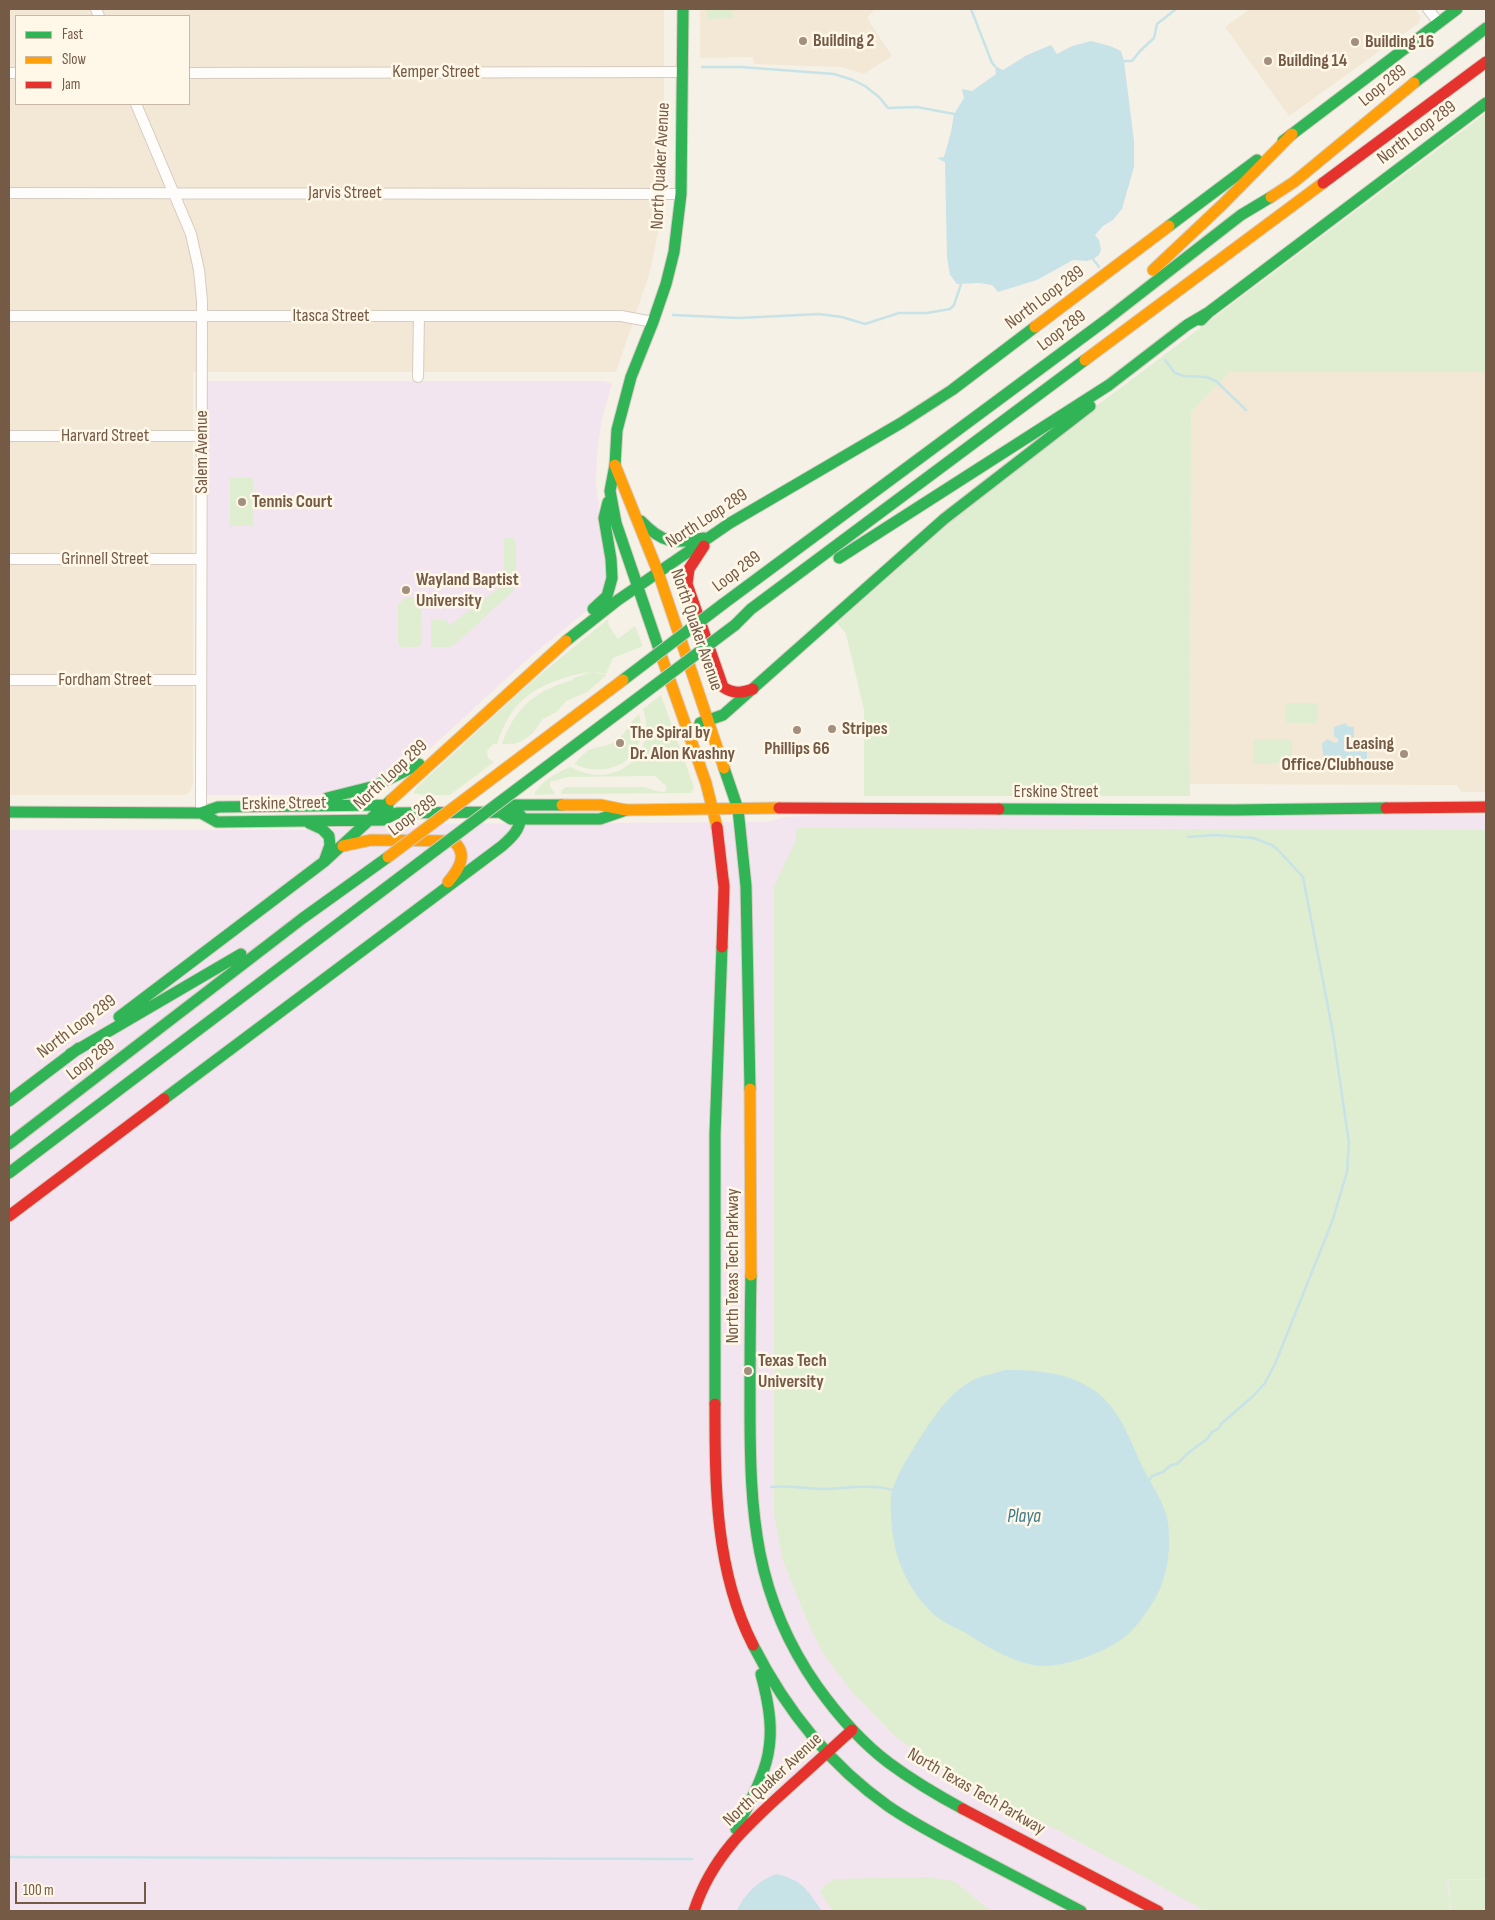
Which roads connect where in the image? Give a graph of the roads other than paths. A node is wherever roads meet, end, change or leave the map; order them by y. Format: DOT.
graph roads {
  1 [pos="682,9"];
  2 [pos="1428,9"];
  3 [pos="1458,9"];
  4 [pos="1439,23"];
  5 [pos="1486,28"];
  6 [pos="1486,62"];
  7 [pos="682,72"];
  8 [pos="190,73"];
  9 [pos="1486,103"];
  10 [pos="136,105"];
  11 [pos="1292,134"];
  12 [pos="9,193"];
  13 [pos="175,193"];
  14 [pos="681,194"];
  15 [pos="1209,312"];
  16 [pos="9,316"];
  17 [pos="202,316"];
  18 [pos="419,316"];
  19 [pos="653,322"];
  20 [pos="418,377"];
  21 [pos="975,416"];
  22 [pos="9,436"];
  23 [pos="202,436"];
  24 [pos="615,465"];
  25 [pos="610,491"];
  26 [pos="636,516"];
  27 [pos="711,536"];
  28 [pos="9,559"];
  29 [pos="201,559"];
  30 [pos="658,572"];
  31 [pos="638,586"];
  32 [pos="735,625"];
  33 [pos="556,649"];
  34 [pos="9,680"];
  35 [pos="201,680"];
  36 [pos="753,689"];
  37 [pos="708,721"];
  38 [pos="686,727"];
  39 [pos="448,746"];
  40 [pos="510,805"];
  41 [pos="384,806"];
  42 [pos="266,807"];
  43 [pos="1486,807"];
  44 [pos="738,808"];
  45 [pos="714,809"];
  46 [pos="626,810"];
  47 [pos="9,812"];
  48 [pos="500,812"];
  49 [pos="201,813"];
  50 [pos="397,813"];
  51 [pos="521,819"];
  52 [pos="369,820"];
  53 [pos="306,822"];
  54 [pos="340,848"];
  55 [pos="325,861"];
  56 [pos="438,895"];
  57 [pos="303,918"];
  58 [pos="70,1054"];
  59 [pos="9,1101"];
  60 [pos="9,1144"];
  61 [pos="39,1150"];
  62 [pos="9,1173"];
  63 [pos="9,1186"];
  64 [pos="9,1216"];
  65 [pos="753,1646"];
  66 [pos="852,1730"];
  67 [pos="826,1753"];
  68 [pos="725,1850"];
  69 [pos="694,1911"];
  70 [pos="1081,1911"];
  71 [pos="1158,1911"];
  1 -- 7 [label="main road, North Quaker Avenue"];
  2 -- 4 [label="street"];
  3 -- 4 [label="main road, North Loop 289"];
  4 -- 11 [label="main road, North Loop 289"];
  5 -- 21 [label="main road, Loop 289"];
  6 -- 32 [label="main road, Loop 289"];
  7 -- 8 [label="street, Kemper Street"];
  7 -- 14 [label="main road, North Quaker Avenue"];
  9 -- 15 [label="main road, North Loop 289"];
  10 -- 13 [label="street, Salem Avenue"];
  11 -- 21 [label="main road"];
  11 -- 27 [label="main road, North Loop 289"];
  12 -- 13 [label="street, Jarvis Street"];
  13 -- 14 [label="street, Jarvis Street"];
  13 -- 17 [label="street, Salem Avenue"];
  14 -- 19 [label="main road, North Quaker Avenue"];
  15 -- 32 [label="main road"];
  15 -- 36 [label="main road, North Loop 289"];
  16 -- 17 [label="street, Itasca Street"];
  17 -- 18 [label="street, Itasca Street"];
  17 -- 23 [label="street, Salem Avenue"];
  18 -- 19 [label="street, Itasca Street"];
  18 -- 20 [label="street"];
  19 -- 24 [label="main road, North Quaker Avenue"];
  21 -- 57 [label="main road, Loop 289, bridge"];
  22 -- 23 [label="street, Harvard Street"];
  23 -- 29 [label="street, Salem Avenue"];
  24 -- 25 [label="main road, North Quaker Avenue"];
  24 -- 26 [label="main road, North Quaker Avenue"];
  25 -- 31 [label="main road, North Quaker Avenue"];
  25 -- 33 [label="main road"];
  26 -- 27 [label="main road"];
  26 -- 30 [label="main road, North Quaker Avenue"];
  27 -- 30 [label="main road, North Loop 289"];
  27 -- 36 [label="main road"];
  28 -- 29 [label="street, Grinnell Street"];
  29 -- 35 [label="street, Salem Avenue"];
  30 -- 31 [label="main road, North Loop 289"];
  30 -- 37 [label="main road, North Quaker Avenue"];
  31 -- 33 [label="main road, North Loop 289"];
  31 -- 38 [label="main road, North Quaker Avenue"];
  32 -- 61 [label="main road, Loop 289, bridge"];
  33 -- 39 [label="main road, North Loop 289"];
  34 -- 35 [label="street, Fordham Street"];
  35 -- 49 [label="street, Salem Avenue"];
  36 -- 37 [label="main road, North Loop 289"];
  37 -- 38 [label="main road, North Loop 289"];
  37 -- 44 [label="main road, North Quaker Avenue"];
  38 -- 45 [label="main road, North Quaker Avenue"];
  39 -- 41 [label="main road, North Loop 289"];
  39 -- 42 [label="main road"];
  40 -- 46 [label="main road, Erskine Street"];
  40 -- 48 [label="main road"];
  40 -- 51 [label="main road"];
  41 -- 42 [label="main road, Erskine Street"];
  41 -- 50 [label="main road, Erskine Street"];
  41 -- 52 [label="main road, North Loop 289"];
  42 -- 49 [label="main road, Erskine Street"];
  43 -- 44 [label="main road, Erskine Street"];
  44 -- 45 [label="main road, Erskine Street"];
  44 -- 66 [label="main road, North Texas Tech Parkway"];
  45 -- 46 [label="main road, Erskine Street"];
  45 -- 65 [label="main road, North Texas Tech Parkway"];
  46 -- 51 [label="main road, Erskine Street"];
  47 -- 49 [label="main road, Erskine Street"];
  48 -- 50 [label="main road, Erskine Street"];
  48 -- 51 [label="main road, Erskine Street"];
  49 -- 53 [label="main road, Erskine Street"];
  50 -- 52 [label="main road, Erskine Street"];
  51 -- 56 [label="main road"];
  52 -- 53 [label="main road, Erskine Street"];
  52 -- 54 [label="main road, North Loop 289"];
  53 -- 55 [label="main road"];
  54 -- 55 [label="main road, North Loop 289"];
  54 -- 56 [label="main road"];
  55 -- 58 [label="main road, North Loop 289"];
  56 -- 64 [label="main road"];
  57 -- 58 [label="main road"];
  57 -- 60 [label="main road, Loop 289"];
  58 -- 59 [label="main road, North Loop 289"];
  61 -- 62 [label="main road, Loop 289"];
  61 -- 63 [label="main road"];
  65 -- 67 [label="main road, North Texas Tech Parkway"];
  65 -- 68 [label="main road"];
  66 -- 67 [label="main road, North Quaker Avenue"];
  66 -- 71 [label="main road, North Texas Tech Parkway"];
  67 -- 68 [label="main road, North Quaker Avenue"];
  67 -- 70 [label="main road, North Texas Tech Parkway"];
  68 -- 69 [label="main road, North Quaker Avenue"];
}
